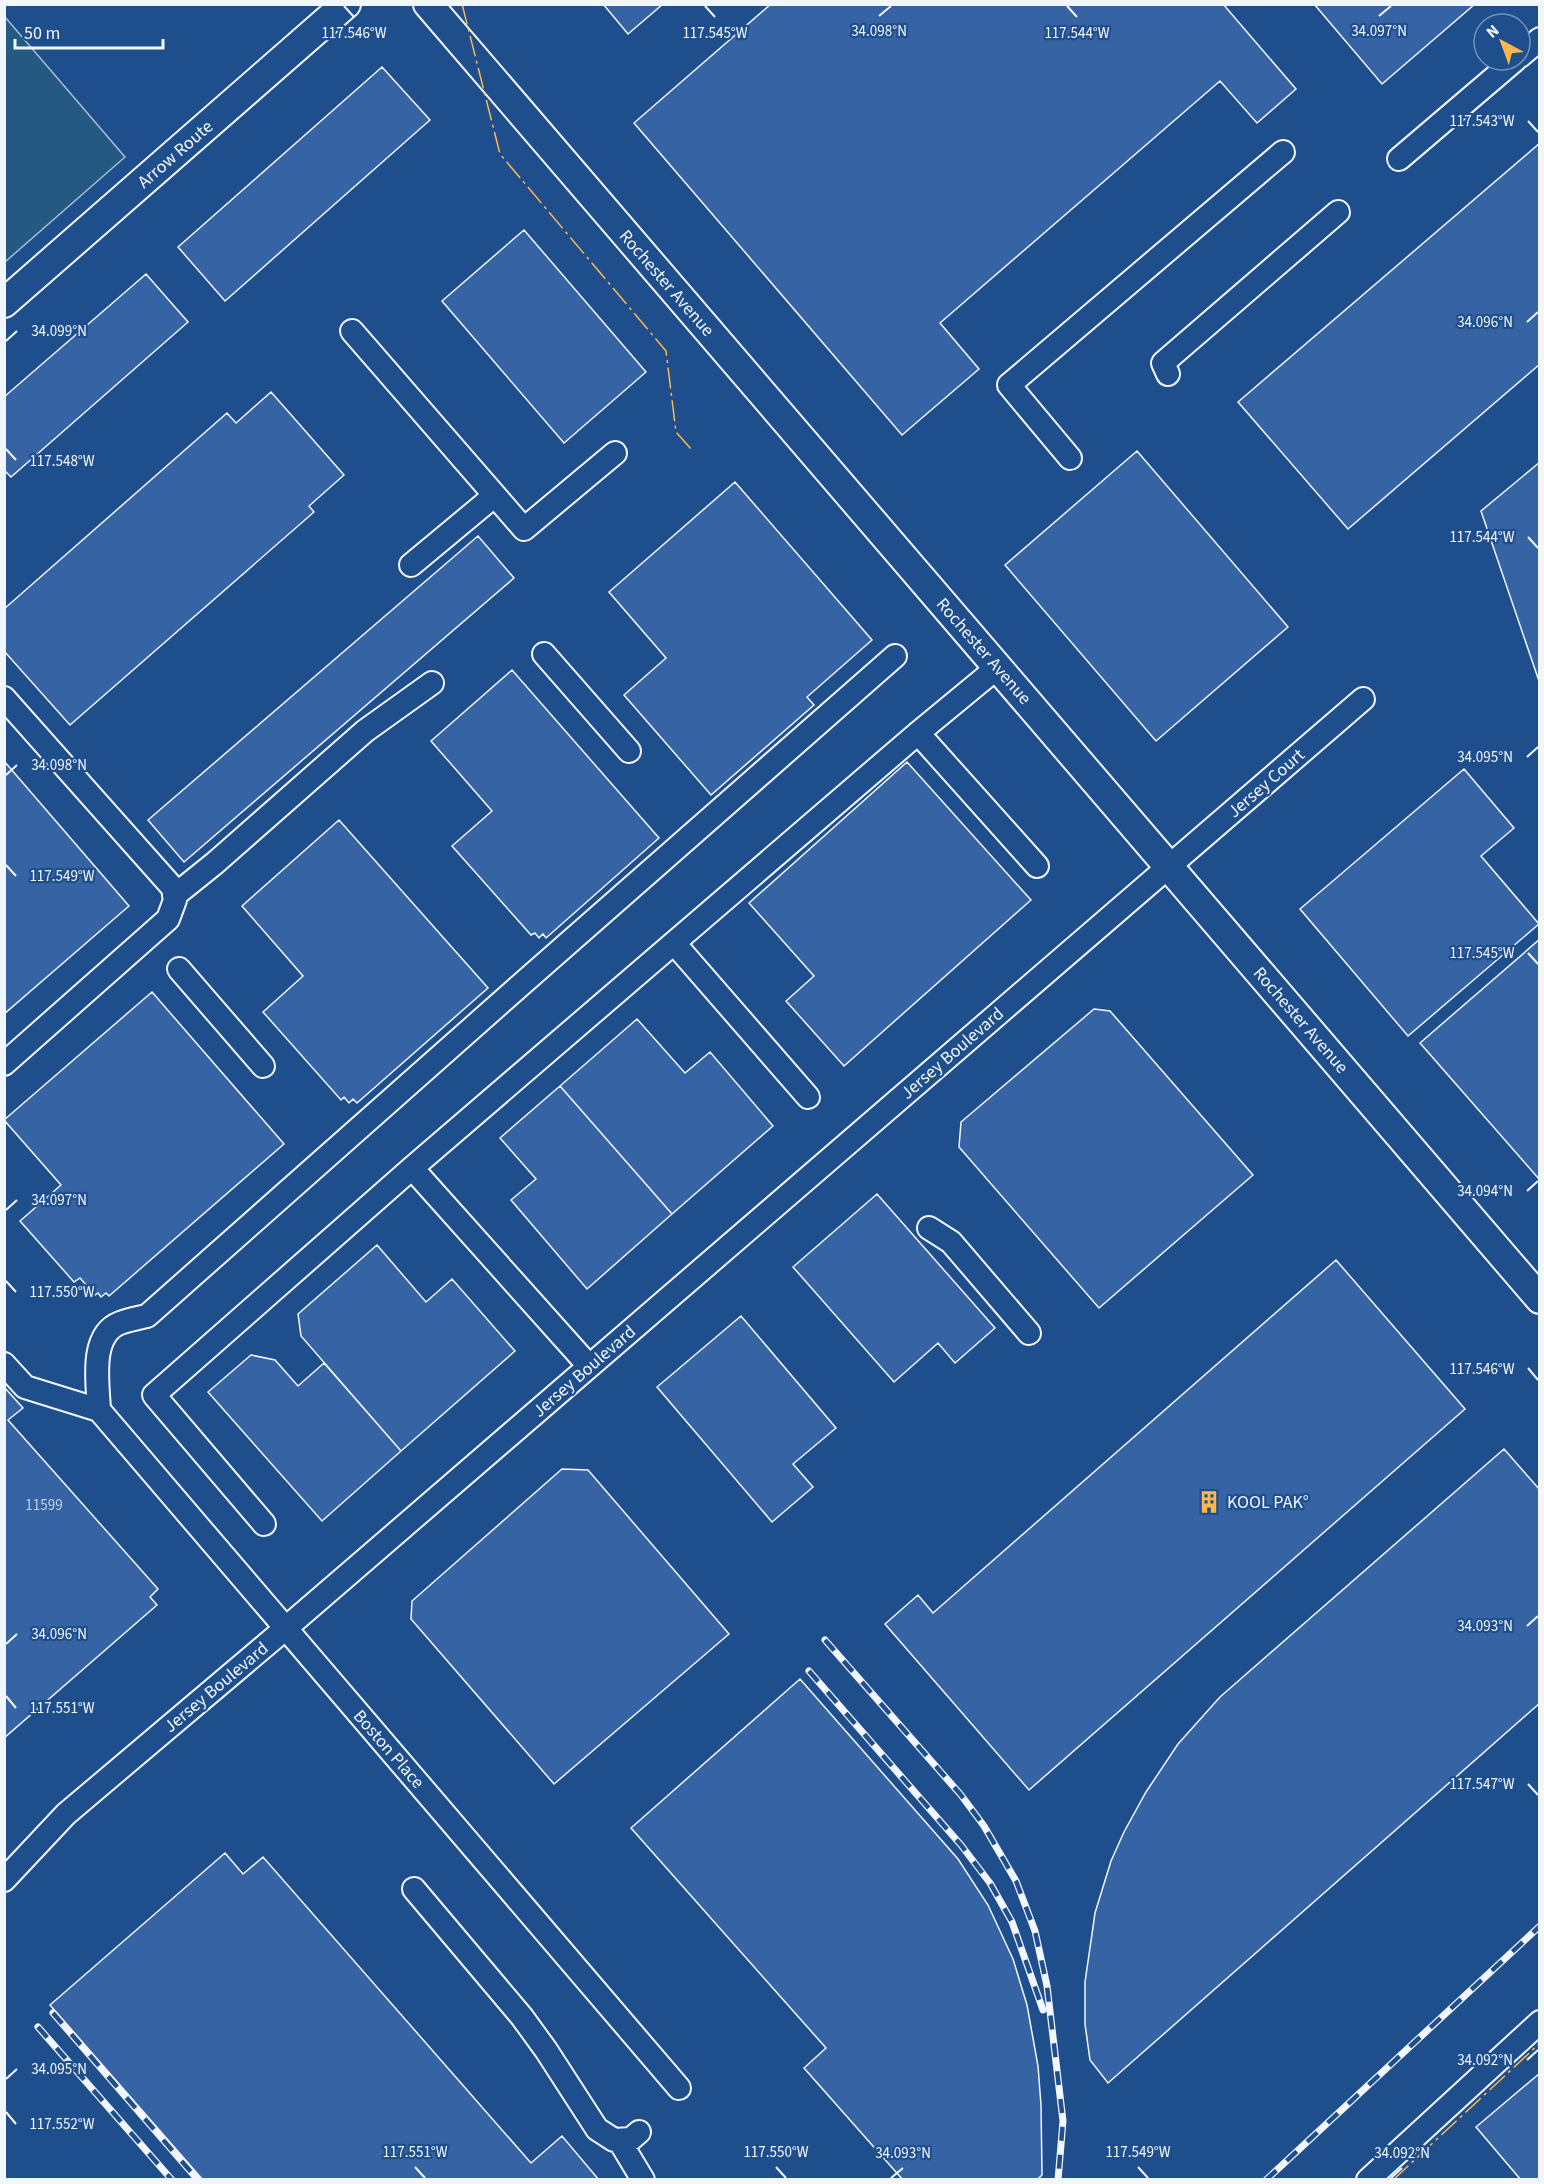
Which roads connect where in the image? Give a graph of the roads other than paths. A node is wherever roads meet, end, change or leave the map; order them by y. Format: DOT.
graph roads {
  1 [pos="346,4"];
  2 [pos="428,4"];
  3 [pos="1501,72"];
  4 [pos="1283,152"];
  5 [pos="1399,159"];
  6 [pos="1338,212"];
  7 [pos="4,303"];
  8 [pos="352,331"];
  9 [pos="1168,374"];
  10 [pos="615,453"];
  11 [pos="1070,458"];
  12 [pos="494,496"];
  13 [pos="411,566"];
  14 [pos="544,654"];
  15 [pos="895,656"];
  16 [pos="998,667"];
  17 [pos="432,683"];
  18 [pos="4,698"];
  19 [pos="1363,699"];
  20 [pos="918,733"];
  21 [pos="629,751"];
  22 [pos="1037,866"];
  23 [pos="1169,867"];
  24 [pos="174,896"];
  25 [pos="674,943"];
  26 [pos="179,969"];
  27 [pos="4,1064"];
  28 [pos="263,1066"];
  29 [pos="808,1096"];
  30 [pos="412,1168"];
  31 [pos="929,1228"];
  32 [pos="1539,1299"];
  33 [pos="1029,1333"];
  34 [pos="4,1364"];
  35 [pos="590,1366"];
  36 [pos="99,1410"];
  37 [pos="264,1524"];
  38 [pos="286,1628"];
  39 [pos="4,1880"];
  40 [pos="414,1889"];
  41 [pos="1539,2022"];
  42 [pos="679,2088"];
  43 [pos="643,2180"];
  44 [pos="1368,2180"];
  1 -- 7 [label="main road, Arrow Route"];
  2 -- 16 [label="main road, Rochester Avenue"];
  3 -- 5 [label="street"];
  4 -- 11 [label="street"];
  6 -- 9 [label="street"];
  8 -- 12 [label="street"];
  10 -- 12 [label="street"];
  12 -- 13 [label="street"];
  14 -- 21 [label="street"];
  15 -- 36 [label="street"];
  16 -- 20 [label="street"];
  16 -- 23 [label="main road, Rochester Avenue"];
  17 -- 24 [label="street"];
  18 -- 24 [label="street"];
  19 -- 23 [label="street, Jersey Court"];
  20 -- 22 [label="street"];
  20 -- 25 [label="street"];
  23 -- 32 [label="main road, Rochester Avenue"];
  23 -- 35 [label="street, Jersey Boulevard"];
  24 -- 27 [label="street"];
  25 -- 29 [label="street"];
  25 -- 30 [label="street"];
  26 -- 28 [label="street"];
  30 -- 35 [label="street"];
  30 -- 37 [label="street"];
  31 -- 33 [label="street"];
  34 -- 36 [label="street"];
  35 -- 38 [label="street, Jersey Boulevard"];
  36 -- 38 [label="street, Boston Place"];
  38 -- 39 [label="street, Jersey Boulevard"];
  38 -- 42 [label="street, Boston Place"];
  40 -- 43 [label="street"];
  41 -- 44 [label="street"];
}
